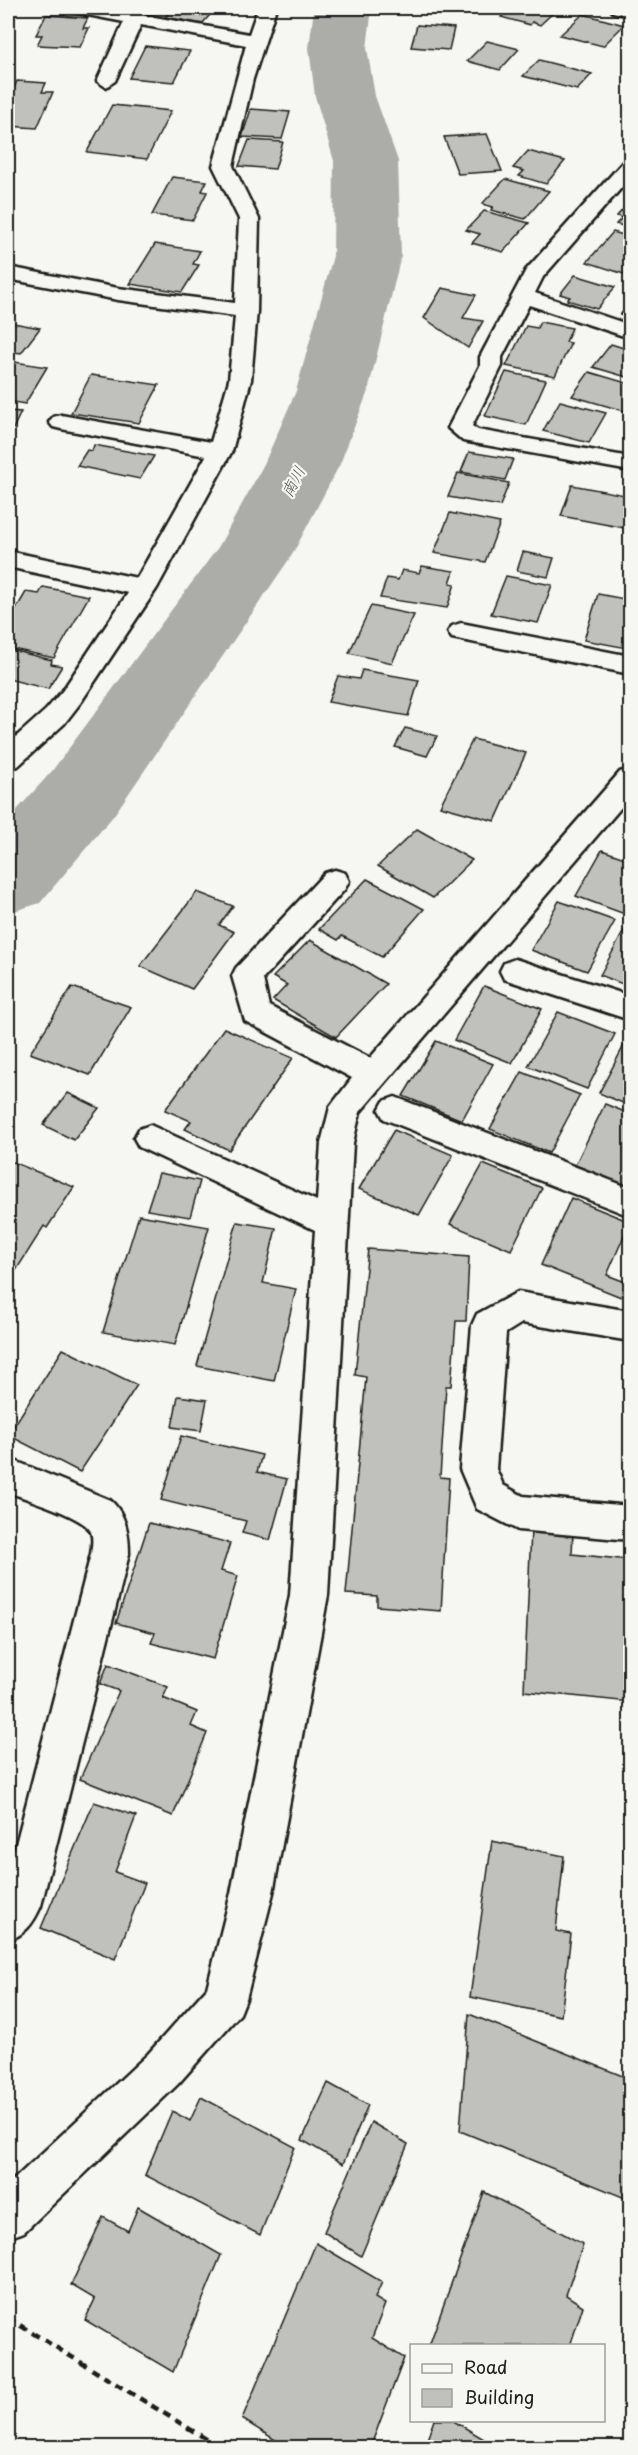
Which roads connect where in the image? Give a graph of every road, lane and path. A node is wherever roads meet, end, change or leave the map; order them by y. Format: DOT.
graph roads {
  1 [pos="78,8"];
  2 [pos="267,8"];
  3 [pos="619,8"];
  4 [pos="108,10"];
  5 [pos="630,11"];
  6 [pos="135,18"];
  7 [pos="255,41"];
  8 [pos="106,81"];
  9 [pos="630,166"];
  10 [pos="8,273"];
  11 [pos="522,296"];
  12 [pos="246,311"];
  13 [pos="630,333"];
  14 [pos="61,422"];
  15 [pos="220,452"];
  16 [pos="630,464"];
  17 [pos="8,559"];
  18 [pos="144,588"];
  19 [pos="461,632"];
  20 [pos="630,665"];
  21 [pos="8,759"];
  22 [pos="630,779"];
  23 [pos="335,881"];
  24 [pos="515,971"];
  25 [pos="630,1008"];
  26 [pos="374,1075"];
  27 [pos="395,1110"];
  28 [pos="150,1138"];
  29 [pos="630,1202"];
  30 [pos="332,1223"];
  31 [pos="630,1326"];
  32 [pos="8,1474"];
  33 [pos="630,1523"];
  34 [pos="8,1920"];
  35 [pos="8,2216"];
  36 [pos="8,2318"];
  37 [pos="221,2448"];
  1 -- 4 [label="street"];
  2 -- 7 [label="street"];
  3 -- 5 [label="street"];
  4 -- 6 [label="street"];
  6 -- 7 [label="street"];
  6 -- 8 [label="street"];
  7 -- 12 [label="street"];
  9 -- 11 [label="street"];
  10 -- 12 [label="street"];
  11 -- 13 [label="street"];
  11 -- 16 [label="street"];
  12 -- 15 [label="street"];
  14 -- 15 [label="street"];
  15 -- 18 [label="street"];
  17 -- 18 [label="street"];
  18 -- 21 [label="street"];
  19 -- 20 [label="street"];
  22 -- 26 [label="street"];
  23 -- 26 [label="street"];
  24 -- 25 [label="street"];
  26 -- 30 [label="street"];
  27 -- 29 [label="street"];
  28 -- 30 [label="street"];
  30 -- 35 [label="street"];
  31 -- 33 [label="street"];
  32 -- 34 [label="street"];
  36 -- 37 [label="path"];
}
